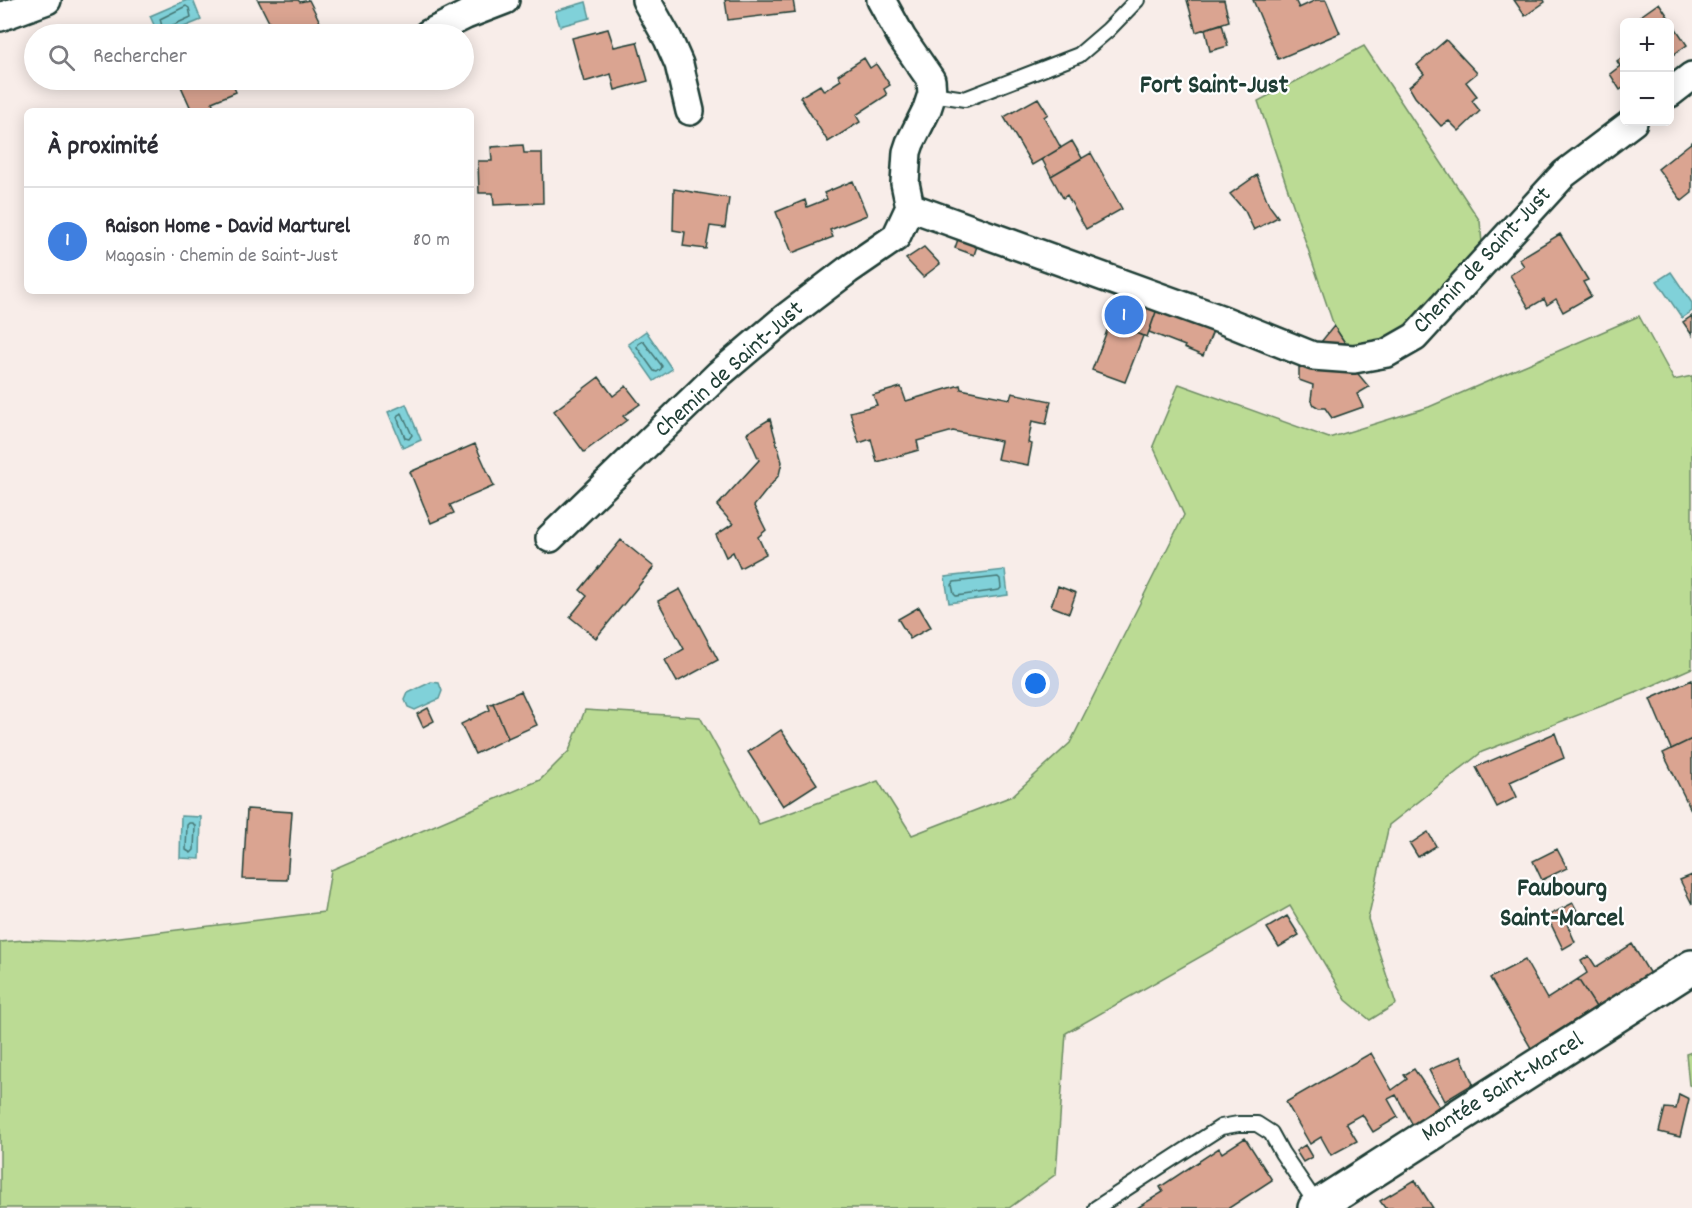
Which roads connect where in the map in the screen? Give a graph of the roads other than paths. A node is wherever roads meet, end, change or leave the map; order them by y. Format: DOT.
graph roads {
  1 [pos="47,0"];
  2 [pos="505,0"];
  3 [pos="646,0"];
  4 [pos="881,0"];
  5 [pos="1137,0"];
  6 [pos="0,16"];
  7 [pos="448,24"];
  8 [pos="1692,76"];
  9 [pos="1674,90"];
  10 [pos="932,94"];
  11 [pos="690,111"];
  12 [pos="1628,126"];
  13 [pos="910,207"];
  14 [pos="550,538"];
  15 [pos="1692,967"];
  16 [pos="1317,1207"];
  17 [pos="1096,1208"];
  1 -- 6 [label="street"];
  2 -- 7 [label="street"];
  3 -- 11 [label="street"];
  4 -- 10 [label="street"];
  5 -- 10 [label="lane"];
  8 -- 9 [label="street"];
  10 -- 13 [label="street"];
  12 -- 13 [label="street, Chemin de Saint-Just"];
  13 -- 14 [label="street, Chemin de Saint-Just"];
  15 -- 16 [label="main road, Montée Saint-Marcel"];
  16 -- 17 [label="lane"];
}
